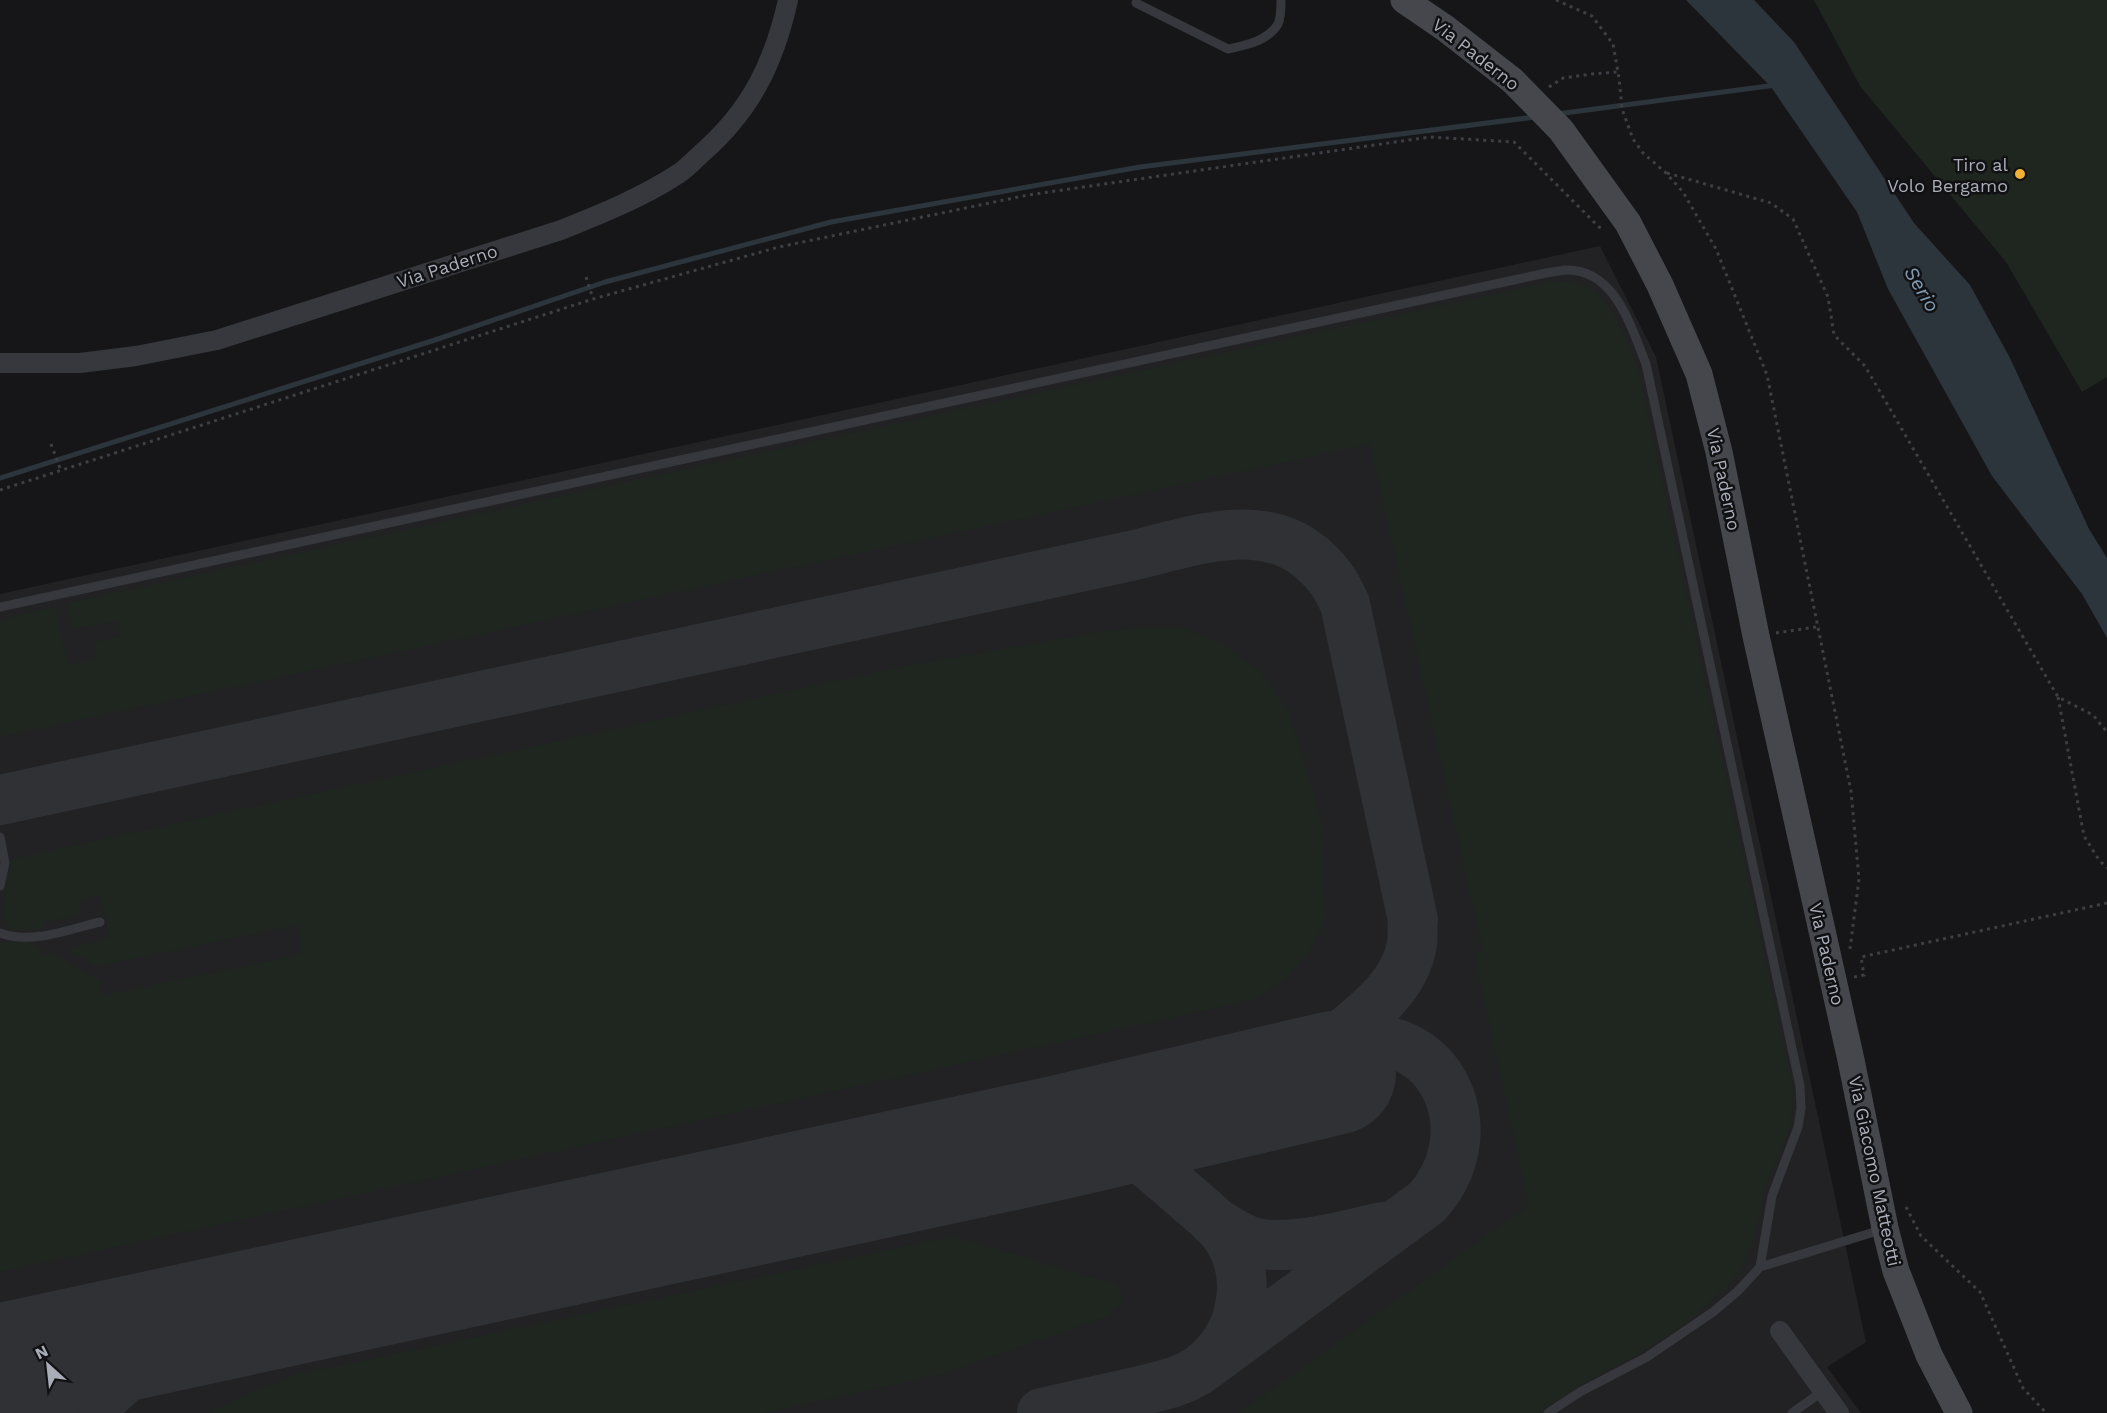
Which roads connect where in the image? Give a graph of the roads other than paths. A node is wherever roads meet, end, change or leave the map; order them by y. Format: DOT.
graph roads {
  1 [pos="788,0"];
  2 [pos="1281,0"];
  3 [pos="1404,0"];
  4 [pos="1136,3"];
  5 [pos="0,363"];
  6 [pos="0,607"];
  7 [pos="0,837"];
  8 [pos="0,886"];
  9 [pos="100,922"];
  10 [pos="0,933"];
  11 [pos="1851,1060"];
  12 [pos="1885,1228"];
  13 [pos="1760,1267"];
  14 [pos="1780,1331"];
  15 [pos="1823,1391"];
  16 [pos="1548,1413"];
  17 [pos="1792,1413"];
  18 [pos="1839,1413"];
  19 [pos="1959,1413"];
  1 -- 5 [label="street, Via Paderno"];
  2 -- 4 [label="lane"];
  3 -- 11 [label="street, Via Paderno"];
  6 -- 13 [label="lane"];
  7 -- 8 [label="lane"];
  9 -- 10 [label="lane"];
  11 -- 12 [label="street, Via Giacomo Matteotti"];
  12 -- 13 [label="lane"];
  12 -- 19 [label="street, Via Giacomo Matteotti"];
  13 -- 16 [label="lane"];
  14 -- 15 [label="street"];
  15 -- 17 [label="lane"];
  15 -- 18 [label="street"];
}
